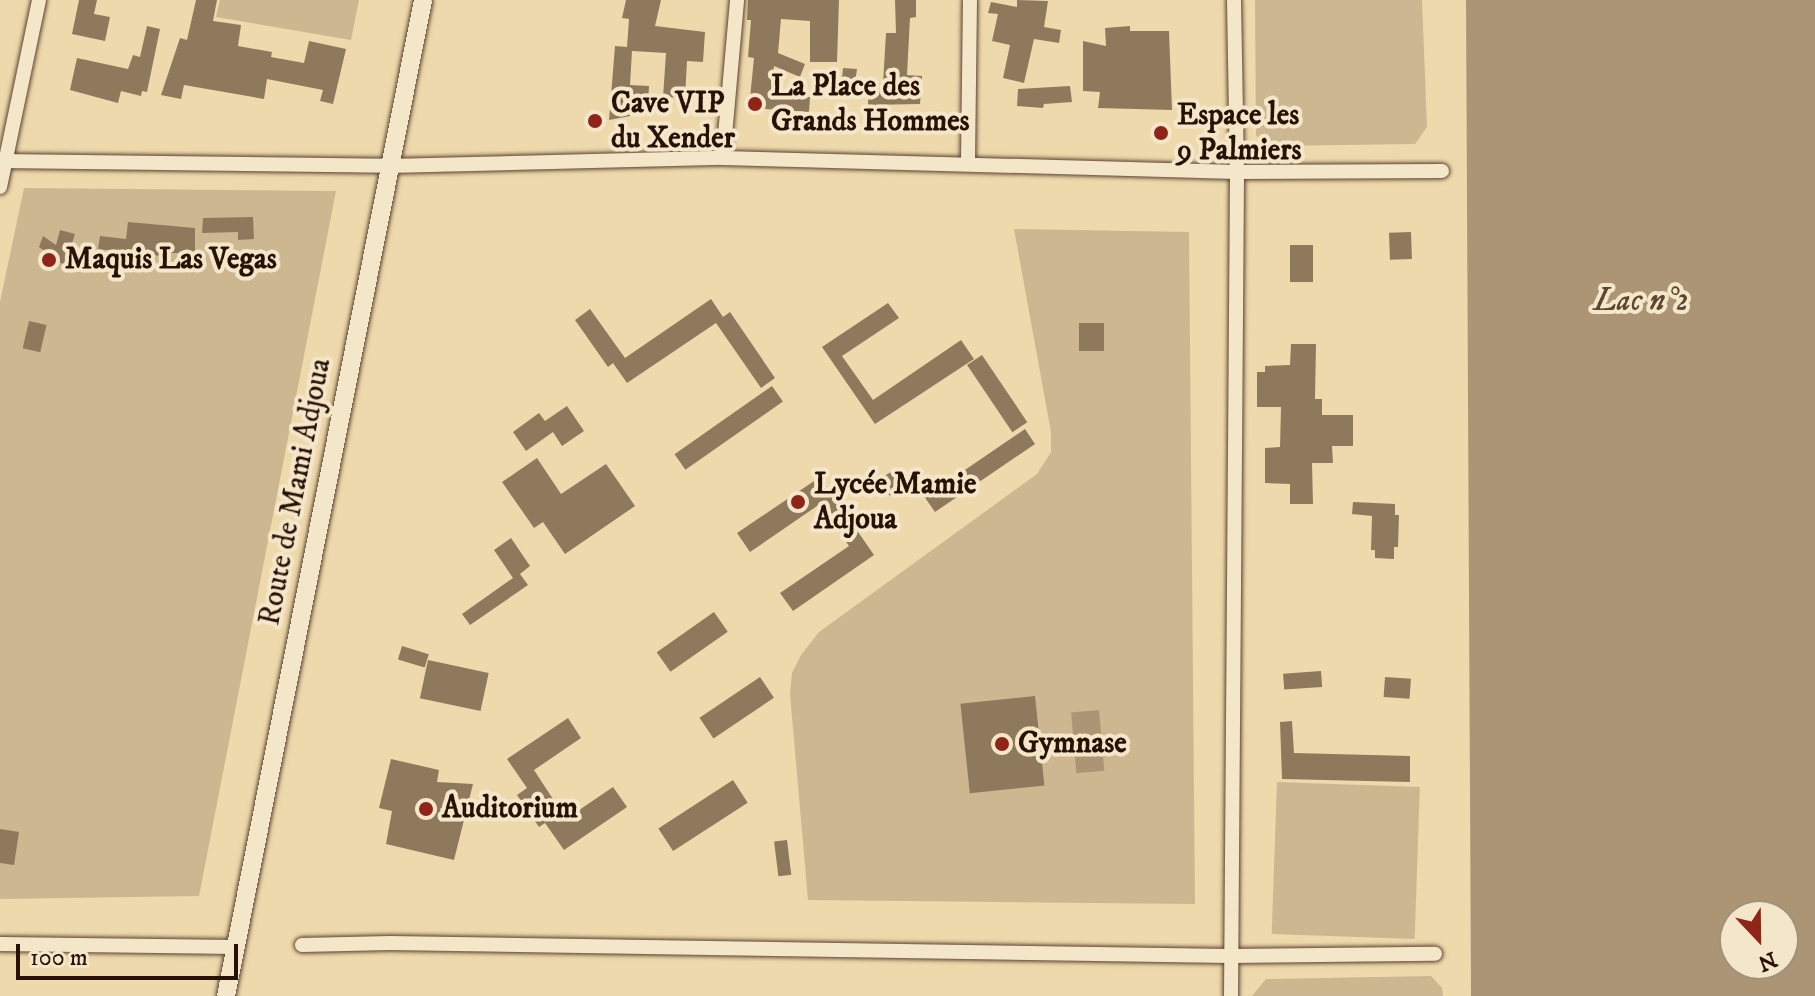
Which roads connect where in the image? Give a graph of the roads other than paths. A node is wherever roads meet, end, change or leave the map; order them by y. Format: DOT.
graph roads {
  1 [pos="39,0"];
  2 [pos="423,0"];
  3 [pos="737,0"];
  4 [pos="970,0"];
  5 [pos="1234,0"];
  6 [pos="723,158"];
  7 [pos="3,161"];
  8 [pos="968,162"];
  9 [pos="388,166"];
  10 [pos="1442,171"];
  11 [pos="1237,172"];
  12 [pos="0,187"];
  13 [pos="0,944"];
  14 [pos="302,945"];
  15 [pos="236,947"];
  16 [pos="1435,954"];
  17 [pos="1230,956"];
  18 [pos="226,996"];
  19 [pos="1231,996"];
  1 -- 7 [label="street"];
  2 -- 9 [label="street, Route de Mami Adjoua"];
  3 -- 6 [label="street"];
  4 -- 8 [label="street"];
  5 -- 11 [label="street"];
  6 -- 8 [label="street"];
  6 -- 9 [label="street"];
  7 -- 9 [label="street"];
  7 -- 12 [label="street"];
  8 -- 11 [label="street"];
  9 -- 15 [label="street, Route de Mami Adjoua"];
  10 -- 11 [label="street"];
  11 -- 17 [label="street"];
  13 -- 15 [label="street"];
  14 -- 17 [label="street"];
  15 -- 18 [label="street, Route de Mami Adjoua"];
  16 -- 17 [label="street"];
  17 -- 19 [label="street"];
}
